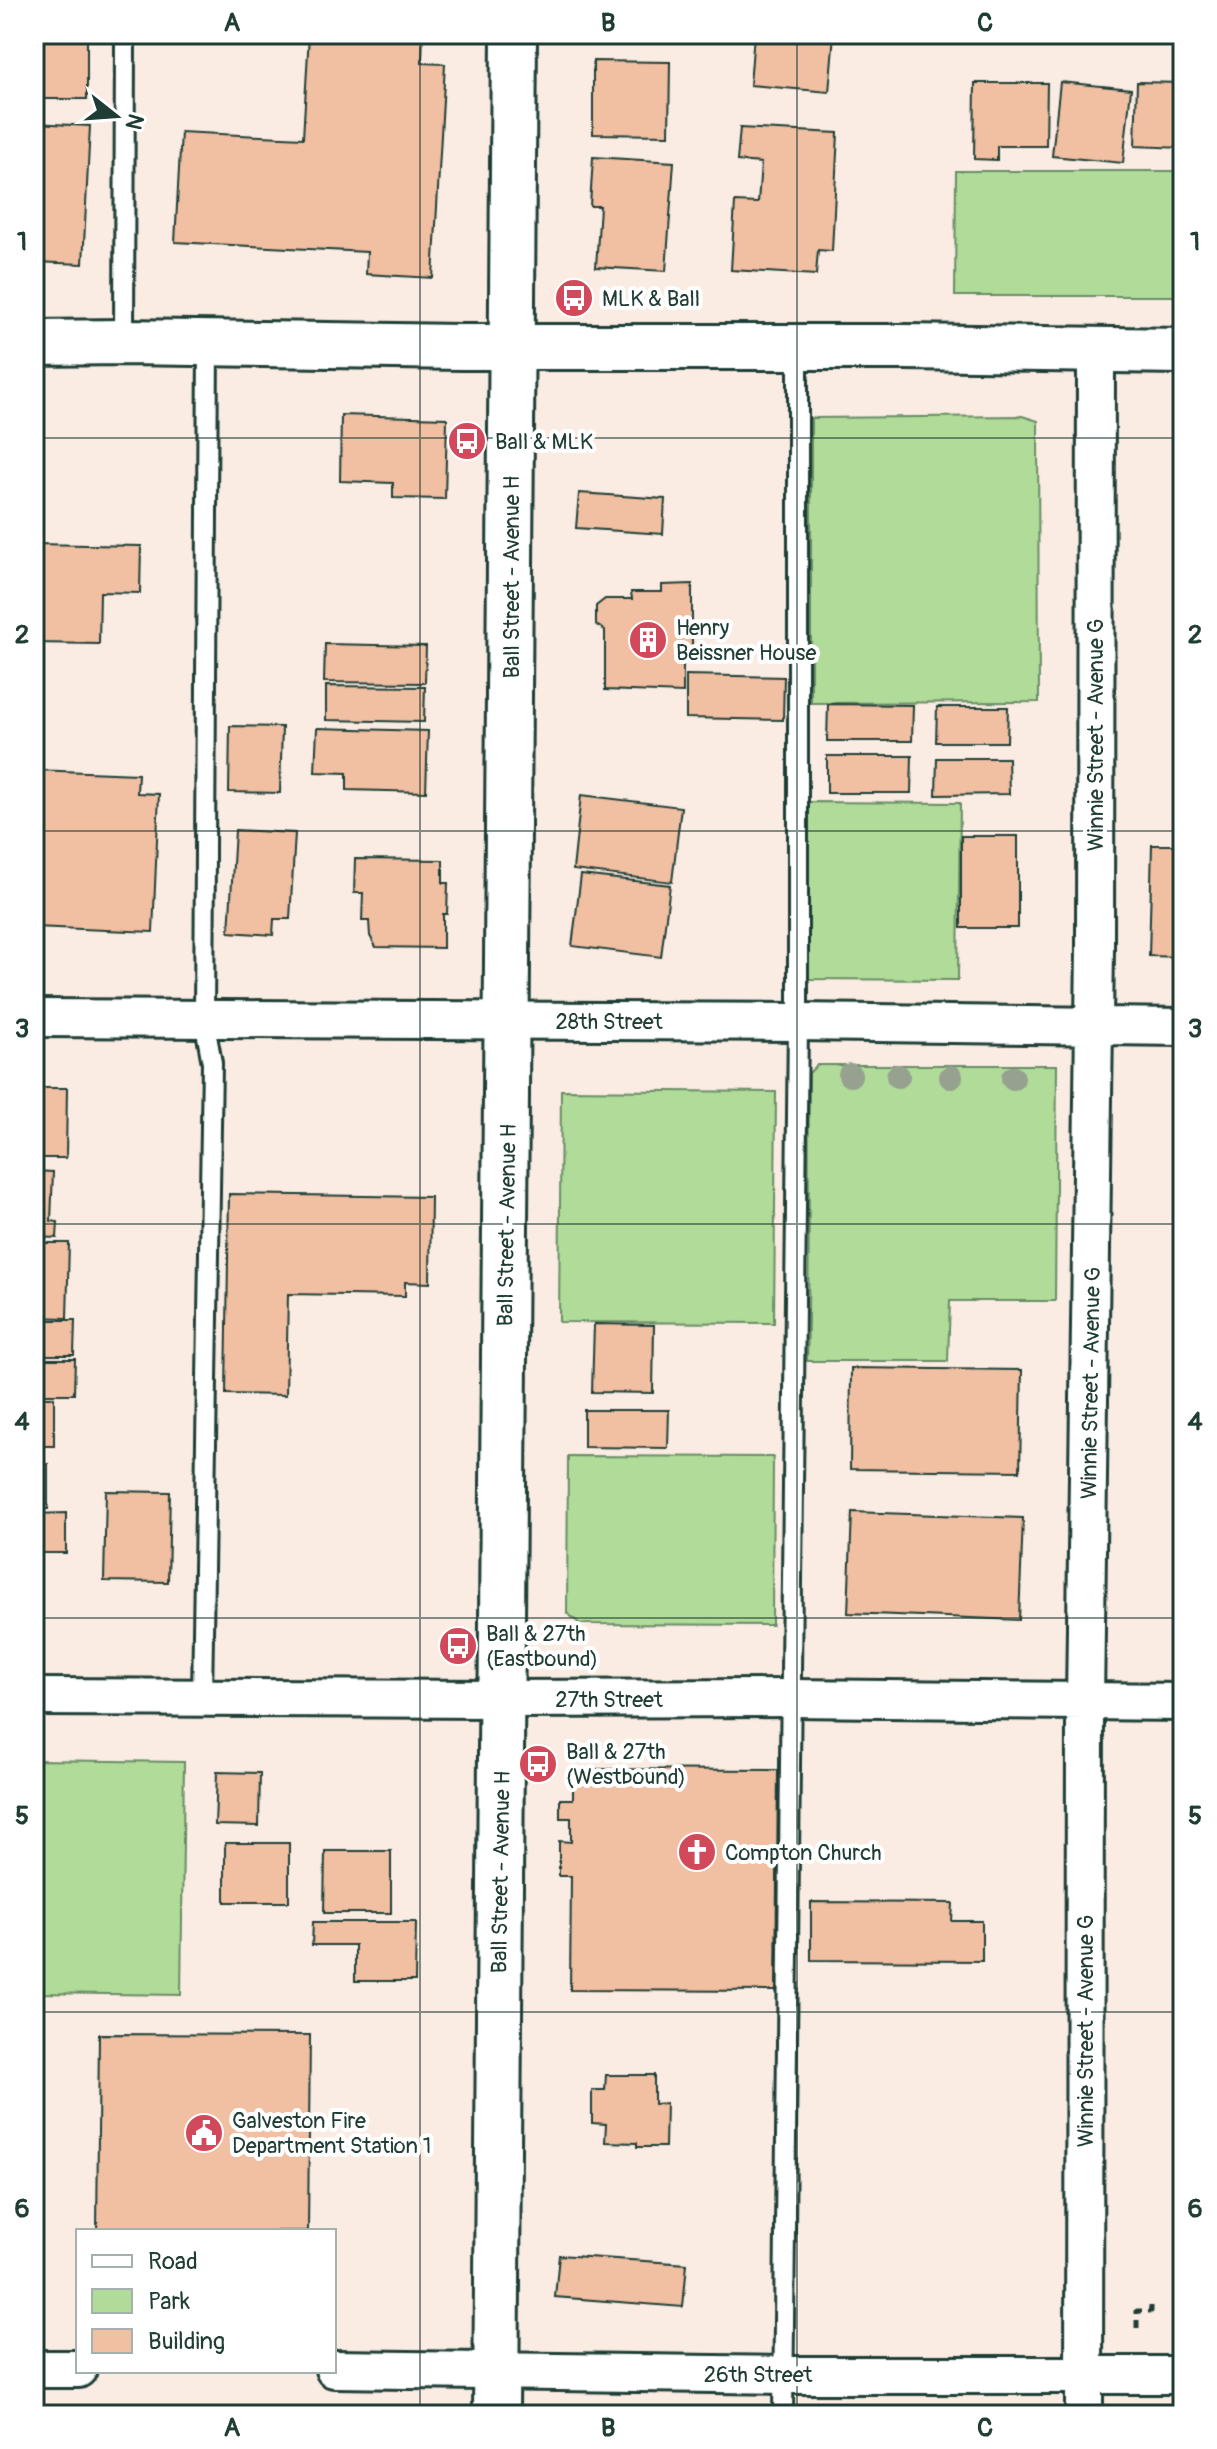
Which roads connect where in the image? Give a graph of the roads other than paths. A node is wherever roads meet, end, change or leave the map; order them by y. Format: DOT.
graph roads {
  1 [pos="125,34"];
  2 [pos="514,34"];
  3 [pos="124,342"];
  4 [pos="34,343"];
  5 [pos="208,343"];
  6 [pos="513,346"];
  7 [pos="798,348"];
  8 [pos="1096,351"];
  9 [pos="1183,351"];
  10 [pos="34,1018"];
  11 [pos="204,1020"];
  12 [pos="508,1021"];
  13 [pos="798,1022"];
  14 [pos="1094,1027"];
  15 [pos="1183,1027"];
  16 [pos="34,1697"];
  17 [pos="202,1697"];
  18 [pos="791,1698"];
  19 [pos="501,1699"];
  20 [pos="1085,1702"];
  21 [pos="1183,1702"];
  22 [pos="34,2369"];
  23 [pos="76,2369"];
  24 [pos="336,2369"];
  25 [pos="496,2372"];
  26 [pos="1084,2374"];
  27 [pos="784,2375"];
  28 [pos="1183,2375"];
  29 [pos="496,2415"];
  30 [pos="783,2415"];
  31 [pos="1084,2415"];
  1 -- 3 [label="lane"];
  2 -- 6 [label="street, Ball Street - Avenue H"];
  3 -- 4 [label="street"];
  3 -- 5 [label="street"];
  5 -- 6 [label="street"];
  5 -- 11 [label="lane"];
  6 -- 7 [label="street"];
  6 -- 12 [label="street, Ball Street - Avenue H"];
  7 -- 8 [label="street"];
  7 -- 13 [label="lane"];
  8 -- 9 [label="street"];
  8 -- 14 [label="street, Winnie Street - Avenue G"];
  10 -- 11 [label="street, 28th Street"];
  11 -- 12 [label="street, 28th Street"];
  11 -- 17 [label="lane"];
  12 -- 13 [label="street, 28th Street"];
  12 -- 19 [label="street, Ball Street - Avenue H"];
  13 -- 14 [label="street, 28th Street"];
  13 -- 18 [label="lane"];
  14 -- 15 [label="street, 28th Street"];
  14 -- 20 [label="street, Winnie Street - Avenue G"];
  16 -- 17 [label="street, 27th Street"];
  17 -- 19 [label="street, 27th Street"];
  18 -- 19 [label="street, 27th Street"];
  18 -- 20 [label="street, 27th Street"];
  18 -- 27 [label="lane"];
  19 -- 25 [label="street, Ball Street - Avenue H"];
  20 -- 21 [label="street, 27th Street"];
  20 -- 26 [label="street, Winnie Street - Avenue G"];
  22 -- 23 [label="street"];
  24 -- 25 [label="street, 26th Street"];
  25 -- 27 [label="street, 26th Street"];
  25 -- 29 [label="street, Ball Street - Avenue H"];
  26 -- 27 [label="street, 26th Street"];
  26 -- 28 [label="street, 26th Street"];
  26 -- 31 [label="street, Winnie Street - Avenue G"];
  27 -- 30 [label="lane"];
}
